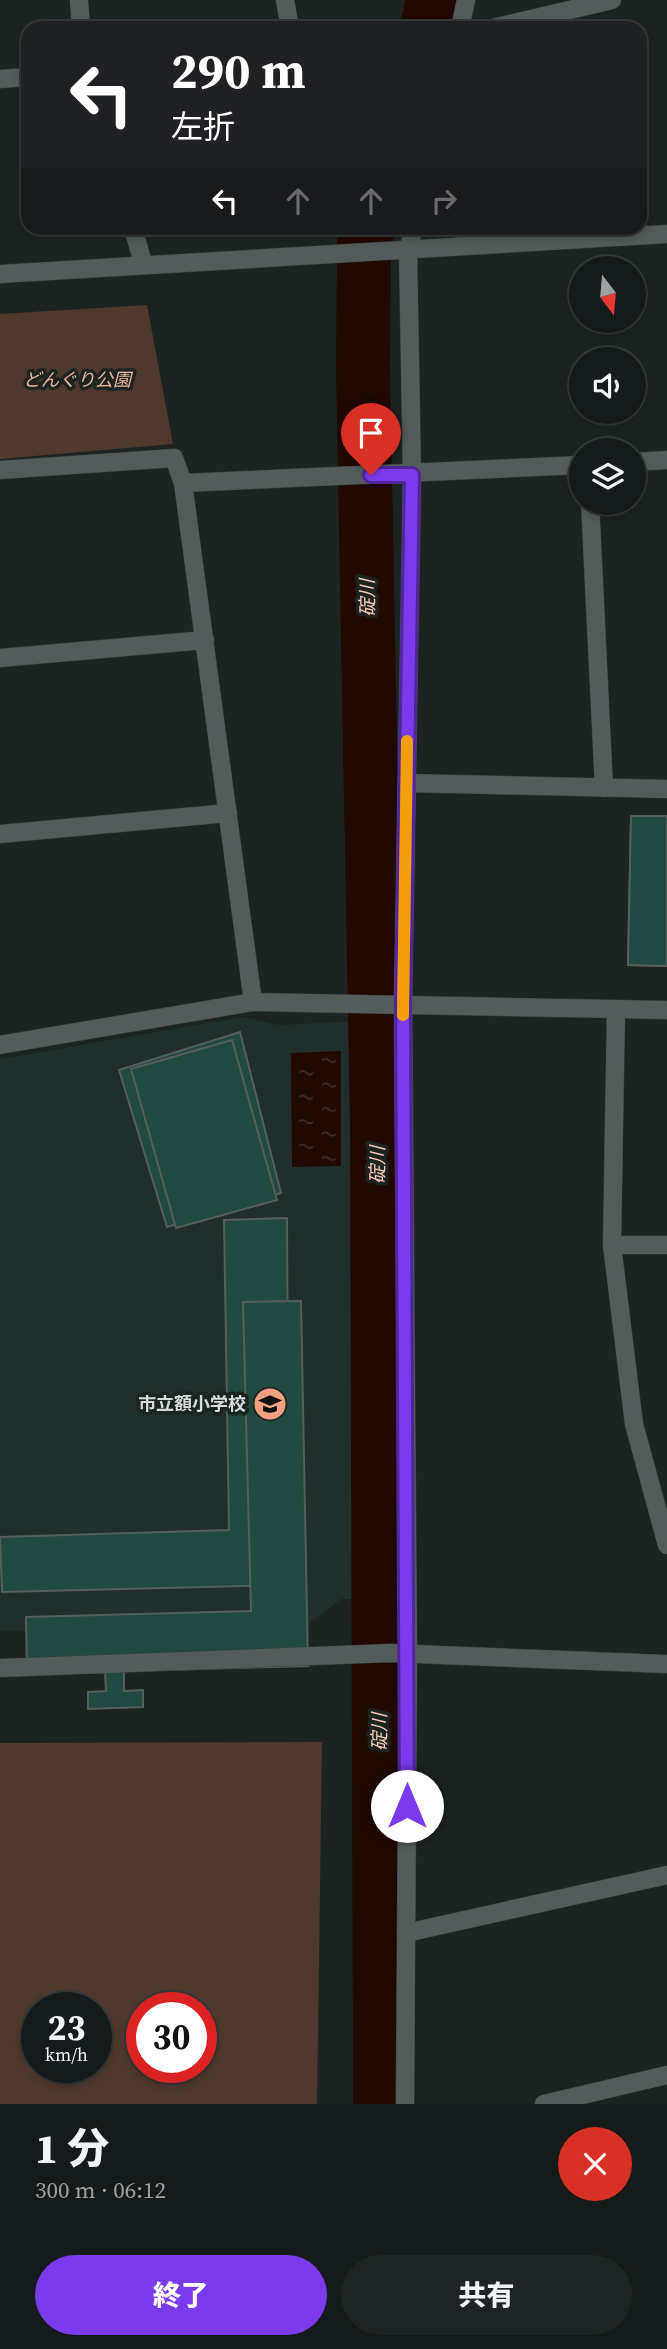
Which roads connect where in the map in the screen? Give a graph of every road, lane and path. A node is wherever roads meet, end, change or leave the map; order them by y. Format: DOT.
graph roads {
  1 [pos="79,0"];
  2 [pos="285,0"];
  3 [pos="466,0"];
  4 [pos="612,0"];
  5 [pos="80,21"];
  6 [pos="289,21"];
  7 [pos="462,21"];
  8 [pos="523,21"];
  9 [pos="21,78"];
  10 [pos="0,79"];
  11 [pos="667,234"];
  12 [pos="135,235"];
  13 [pos="412,235"];
  14 [pos="408,250"];
  15 [pos="143,263"];
  16 [pos="0,274"];
  17 [pos="667,460"];
  18 [pos="646,461"];
  19 [pos="569,466"];
  20 [pos="0,470"];
  21 [pos="412,475"];
  22 [pos="183,483"];
  23 [pos="591,515"];
  24 [pos="205,640"];
  25 [pos="0,659"];
  26 [pos="407,783"];
  27 [pos="604,788"];
  28 [pos="667,789"];
  29 [pos="228,813"];
  30 [pos="0,834"];
  31 [pos="253,1002"];
  32 [pos="403,1004"];
  33 [pos="616,1009"];
  34 [pos="667,1010"];
  35 [pos="0,1045"];
  36 [pos="612,1245"];
  37 [pos="667,1245"];
  38 [pos="667,1545"];
  39 [pos="399,1653"];
  40 [pos="667,1664"];
  41 [pos="0,1668"];
  42 [pos="667,1875"];
  43 [pos="406,1933"];
  44 [pos="667,2075"];
  45 [pos="405,2104"];
  46 [pos="544,2104"];
  1 -- 5 [label="street"];
  2 -- 6 [label="street"];
  3 -- 7 [label="street"];
  4 -- 8 [label="street"];
  9 -- 10 [label="street"];
  11 -- 14 [label="street"];
  12 -- 15 [label="street"];
  13 -- 14 [label="street"];
  14 -- 15 [label="street"];
  14 -- 21 [label="street"];
  15 -- 16 [label="street"];
  17 -- 18 [label="street"];
  19 -- 21 [label="street"];
  20 -- 22 [label="street"];
  21 -- 22 [label="street"];
  21 -- 26 [label="street"];
  22 -- 24 [label="street"];
  23 -- 27 [label="street"];
  24 -- 25 [label="street"];
  24 -- 29 [label="street"];
  26 -- 27 [label="street"];
  26 -- 32 [label="street"];
  27 -- 28 [label="street"];
  29 -- 30 [label="street"];
  29 -- 31 [label="street"];
  31 -- 32 [label="street"];
  31 -- 35 [label="street"];
  32 -- 33 [label="street"];
  32 -- 39 [label="street"];
  33 -- 34 [label="street"];
  33 -- 36 [label="street"];
  36 -- 37 [label="street"];
  36 -- 38 [label="street"];
  39 -- 40 [label="street"];
  39 -- 41 [label="street"];
  39 -- 43 [label="street"];
  42 -- 43 [label="street"];
  43 -- 45 [label="street"];
  44 -- 46 [label="street"];
}
